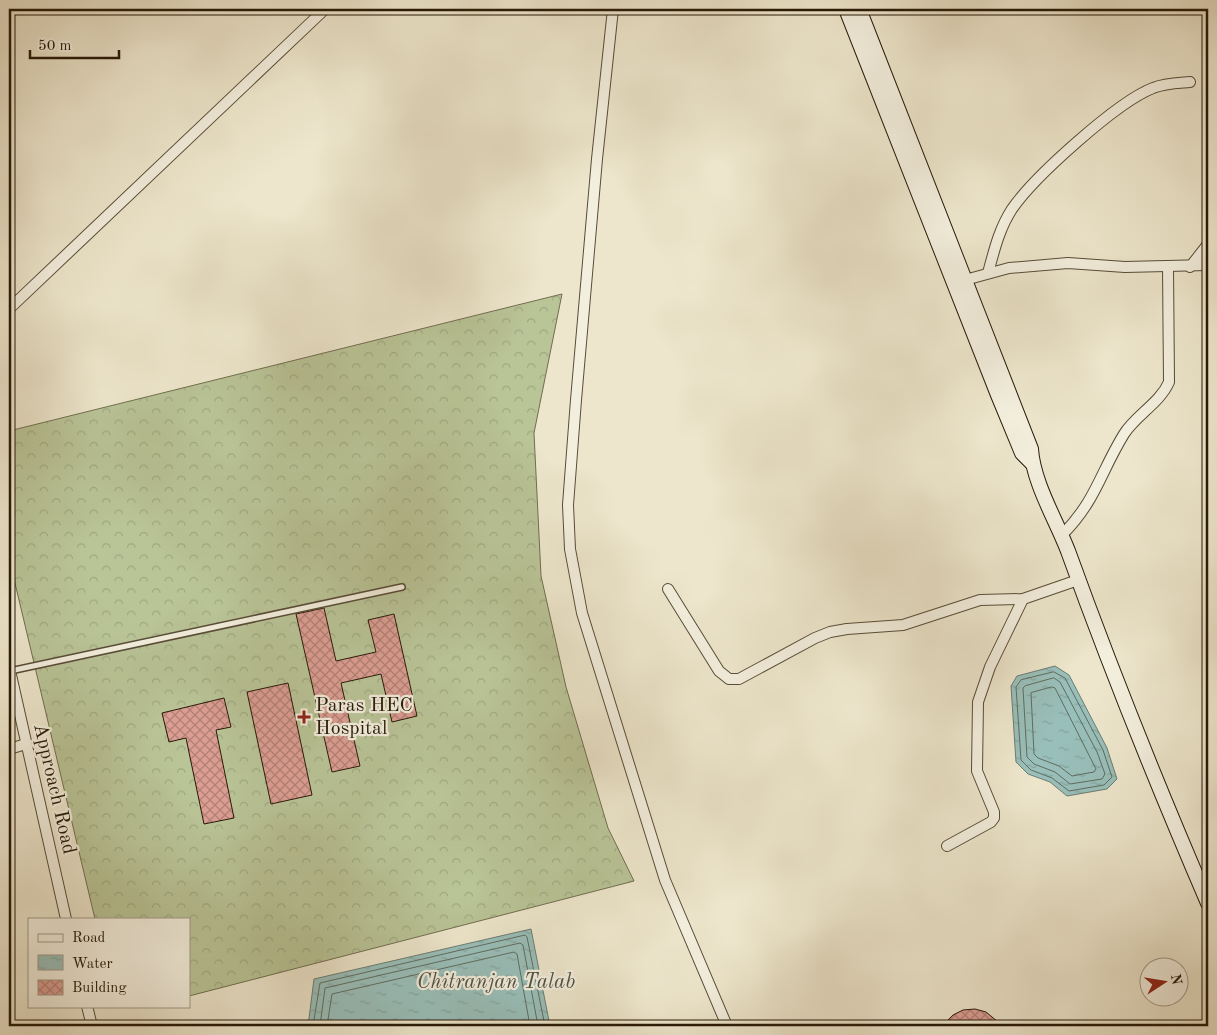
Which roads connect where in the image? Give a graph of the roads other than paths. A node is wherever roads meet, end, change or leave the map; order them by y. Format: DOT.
graph roads {
  1 [pos="325,9"];
  2 [pos="613,9"];
  3 [pos="846,9"];
  4 [pos="859,9"];
  5 [pos="1190,82"];
  6 [pos="1208,244"];
  7 [pos="1208,265"];
  8 [pos="1168,267"];
  9 [pos="1190,267"];
  10 [pos="988,273"];
  11 [pos="965,280"];
  12 [pos="9,309"];
  13 [pos="1032,463"];
  14 [pos="1062,535"];
  15 [pos="1078,580"];
  16 [pos="402,587"];
  17 [pos="668,589"];
  18 [pos="1023,599"];
  19 [pos="9,668"];
  20 [pos="26,744"];
  21 [pos="9,749"];
  22 [pos="947,846"];
  23 [pos="1208,902"];
  24 [pos="66,918"];
  25 [pos="88,1008"];
  26 [pos="92,1026"];
  27 [pos="727,1026"];
  1 -- 12 [label="street"];
  2 -- 27 [label="street"];
  3 -- 13 [label="main road"];
  4 -- 11 [label="main road"];
  5 -- 10 [label="street"];
  6 -- 9 [label="street"];
  7 -- 9 [label="street"];
  8 -- 9 [label="street"];
  8 -- 10 [label="street"];
  8 -- 14 [label="street"];
  10 -- 11 [label="street"];
  11 -- 13 [label="main road"];
  13 -- 14 [label="main road"];
  14 -- 15 [label="main road"];
  15 -- 18 [label="street"];
  15 -- 23 [label="main road"];
  16 -- 19 [label="lane"];
  17 -- 18 [label="street"];
  18 -- 22 [label="street"];
  19 -- 20 [label="street, Approach Road"];
  20 -- 21 [label="street"];
  20 -- 24 [label="street, Approach Road"];
  25 -- 26 [label="street"];
}
